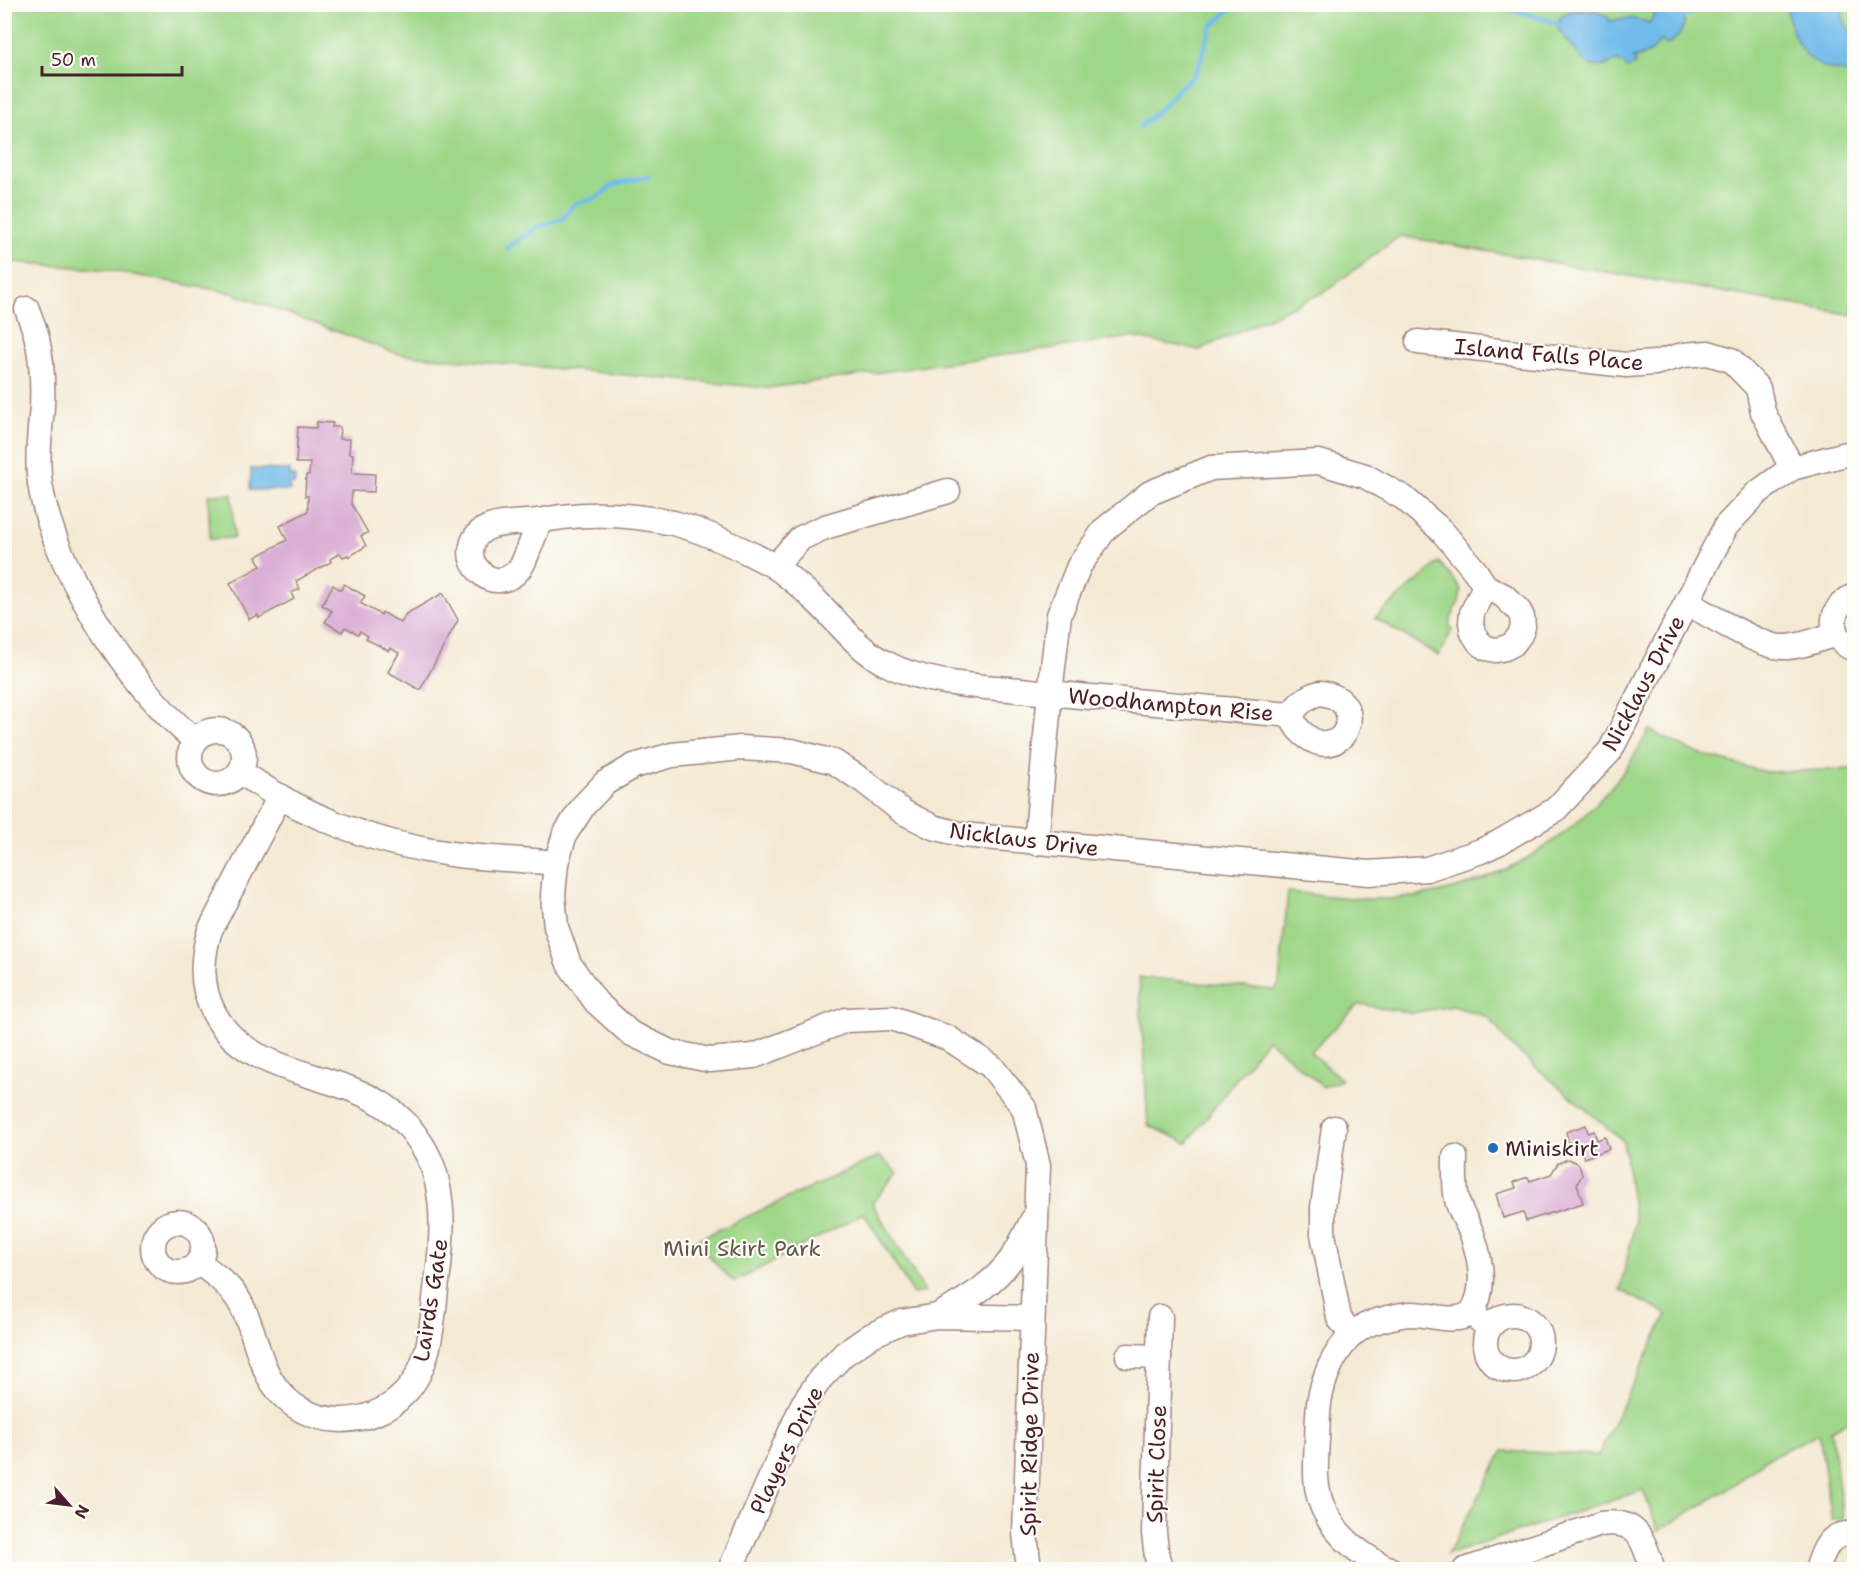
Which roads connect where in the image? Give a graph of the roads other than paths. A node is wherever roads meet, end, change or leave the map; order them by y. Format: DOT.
graph roads {
  1 [pos="27,309"];
  2 [pos="1418,342"];
  3 [pos="1854,454"];
  4 [pos="1792,468"];
  5 [pos="948,491"];
  6 [pos="540,521"];
  7 [pos="775,566"];
  8 [pos="1485,586"];
  9 [pos="1854,596"];
  10 [pos="1687,603"];
  11 [pos="1836,634"];
  12 [pos="1854,649"];
  13 [pos="1050,693"];
  14 [pos="1291,716"];
  15 [pos="195,740"];
  16 [pos="241,772"];
  17 [pos="280,796"];
  18 [pos="1036,843"];
  19 [pos="556,863"];
  20 [pos="1334,1128"];
  21 [pos="1455,1157"];
  22 [pos="1036,1213"];
  23 [pos="198,1262"];
  24 [pos="937,1316"];
  25 [pos="1160,1317"];
  26 [pos="1032,1318"];
  27 [pos="1352,1335"];
  28 [pos="1128,1356"];
  29 [pos="1159,1358"];
  30 [pos="1854,1534"];
  31 [pos="730,1569"];
  32 [pos="1029,1569"];
  33 [pos="1161,1569"];
  34 [pos="1391,1569"];
  35 [pos="1465,1569"];
  36 [pos="1653,1569"];
  37 [pos="1817,1569"];
  1 -- 15 [label="street"];
  2 -- 4 [label="street, Island Falls Place"];
  3 -- 4 [label="street, Nicklaus Drive"];
  4 -- 10 [label="street, Nicklaus Drive"];
  5 -- 7 [label="street"];
  6 -- 7 [label="street, Woodhampton Rise"];
  7 -- 13 [label="street, Woodhampton Rise"];
  8 -- 13 [label="street"];
  9 -- 11 [label="street"];
  10 -- 11 [label="street"];
  10 -- 18 [label="street, Nicklaus Drive"];
  11 -- 12 [label="street"];
  13 -- 14 [label="street, Woodhampton Rise"];
  13 -- 18 [label="street"];
  15 -- 16 [label="street"];
  15 -- 16 [label="street"];
  16 -- 17 [label="street"];
  17 -- 19 [label="street"];
  17 -- 23 [label="street, Lairds Gate"];
  18 -- 19 [label="street, Nicklaus Drive"];
  19 -- 22 [label="street, Nicklaus Drive"];
  20 -- 27 [label="street"];
  21 -- 27 [label="street"];
  22 -- 24 [label="street, Nicklaus Drive"];
  22 -- 26 [label="street, Nicklaus Drive"];
  24 -- 26 [label="street, Players Drive"];
  24 -- 31 [label="street, Players Drive"];
  25 -- 29 [label="street, Spirit Close"];
  26 -- 32 [label="street, Spirit Ridge Drive"];
  27 -- 34 [label="street"];
  28 -- 29 [label="street"];
  29 -- 33 [label="street, Spirit Close"];
  30 -- 37 [label="street"];
  35 -- 36 [label="street"];
}
